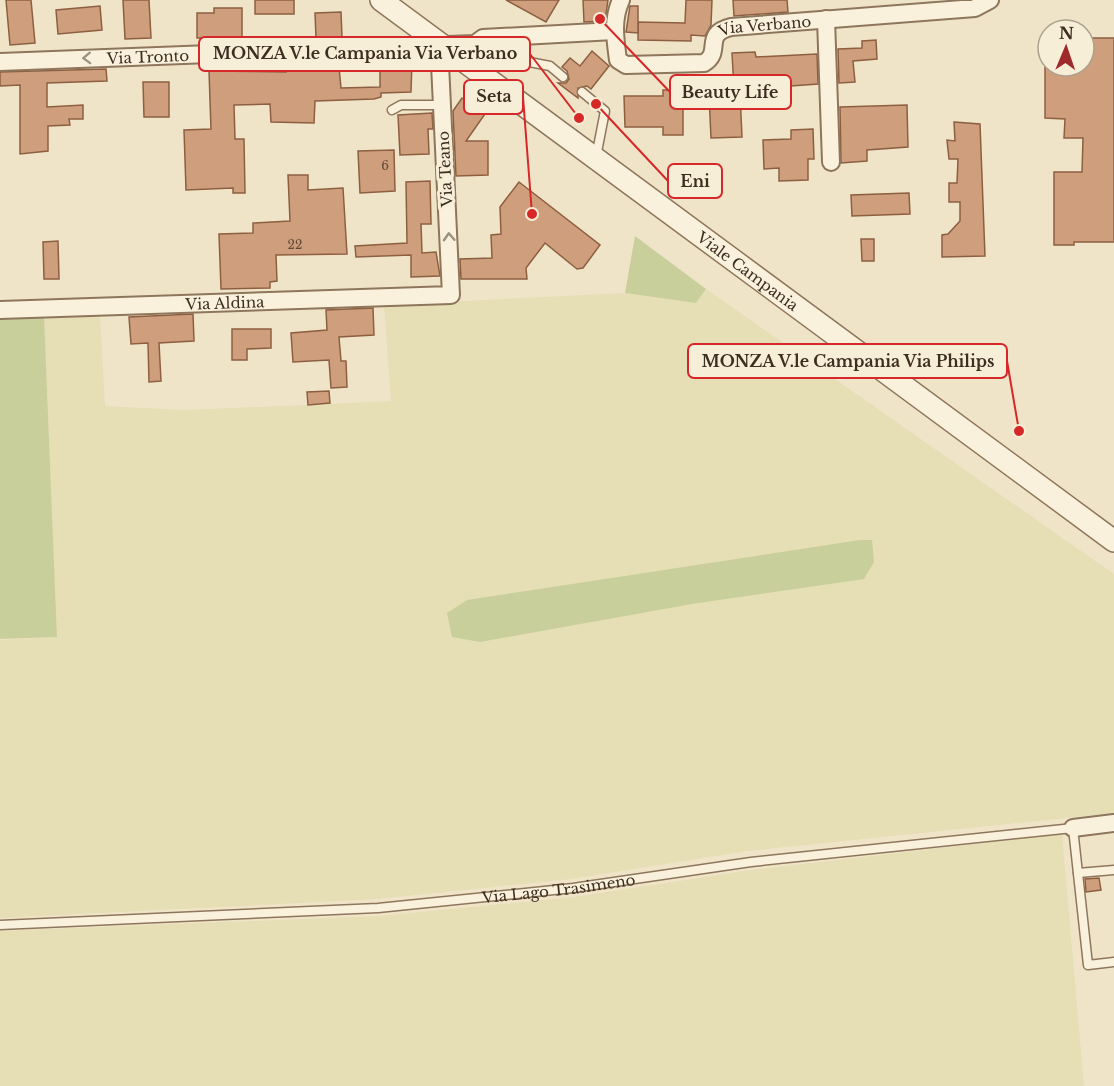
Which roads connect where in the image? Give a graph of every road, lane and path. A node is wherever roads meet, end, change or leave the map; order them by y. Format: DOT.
graph roads {
  1 [pos="381,0"];
  2 [pos="621,0"];
  3 [pos="990,0"];
  4 [pos="826,19"];
  5 [pos="614,31"];
  6 [pos="439,44"];
  7 [pos="0,62"];
  8 [pos="481,73"];
  9 [pos="563,77"];
  10 [pos="582,92"];
  11 [pos="442,105"];
  12 [pos="393,110"];
  13 [pos="596,158"];
  14 [pos="831,162"];
  15 [pos="451,295"];
  16 [pos="0,310"];
  17 [pos="1114,541"];
  18 [pos="1114,823"];
  19 [pos="1072,828"];
  20 [pos="1114,870"];
  21 [pos="1078,873"];
  22 [pos="0,925"];
  23 [pos="1114,962"];
  1 -- 6 [label="street, Viale Campania"];
  2 -- 5 [label="street"];
  3 -- 4 [label="street, Via Verbano"];
  4 -- 5 [label="street, Via Verbano"];
  4 -- 14 [label="street"];
  5 -- 6 [label="street"];
  6 -- 7 [label="street, Via Tronto, one-way"];
  6 -- 8 [label="street, Viale Campania"];
  6 -- 11 [label="street, Via Teano"];
  8 -- 9 [label="lane"];
  8 -- 13 [label="street, Viale Campania"];
  10 -- 13 [label="lane"];
  11 -- 12 [label="lane"];
  15 -- 11 [label="street, Via Teano, one-way"];
  13 -- 17 [label="street, Viale Campania"];
  15 -- 16 [label="street, Via Aldina"];
  18 -- 19 [label="street, Via Lago Trasimeno"];
  19 -- 21 [label="lane"];
  19 -- 22 [label="lane, Via Lago Trasimeno"];
  20 -- 21 [label="lane"];
  21 -- 23 [label="lane"];
}
